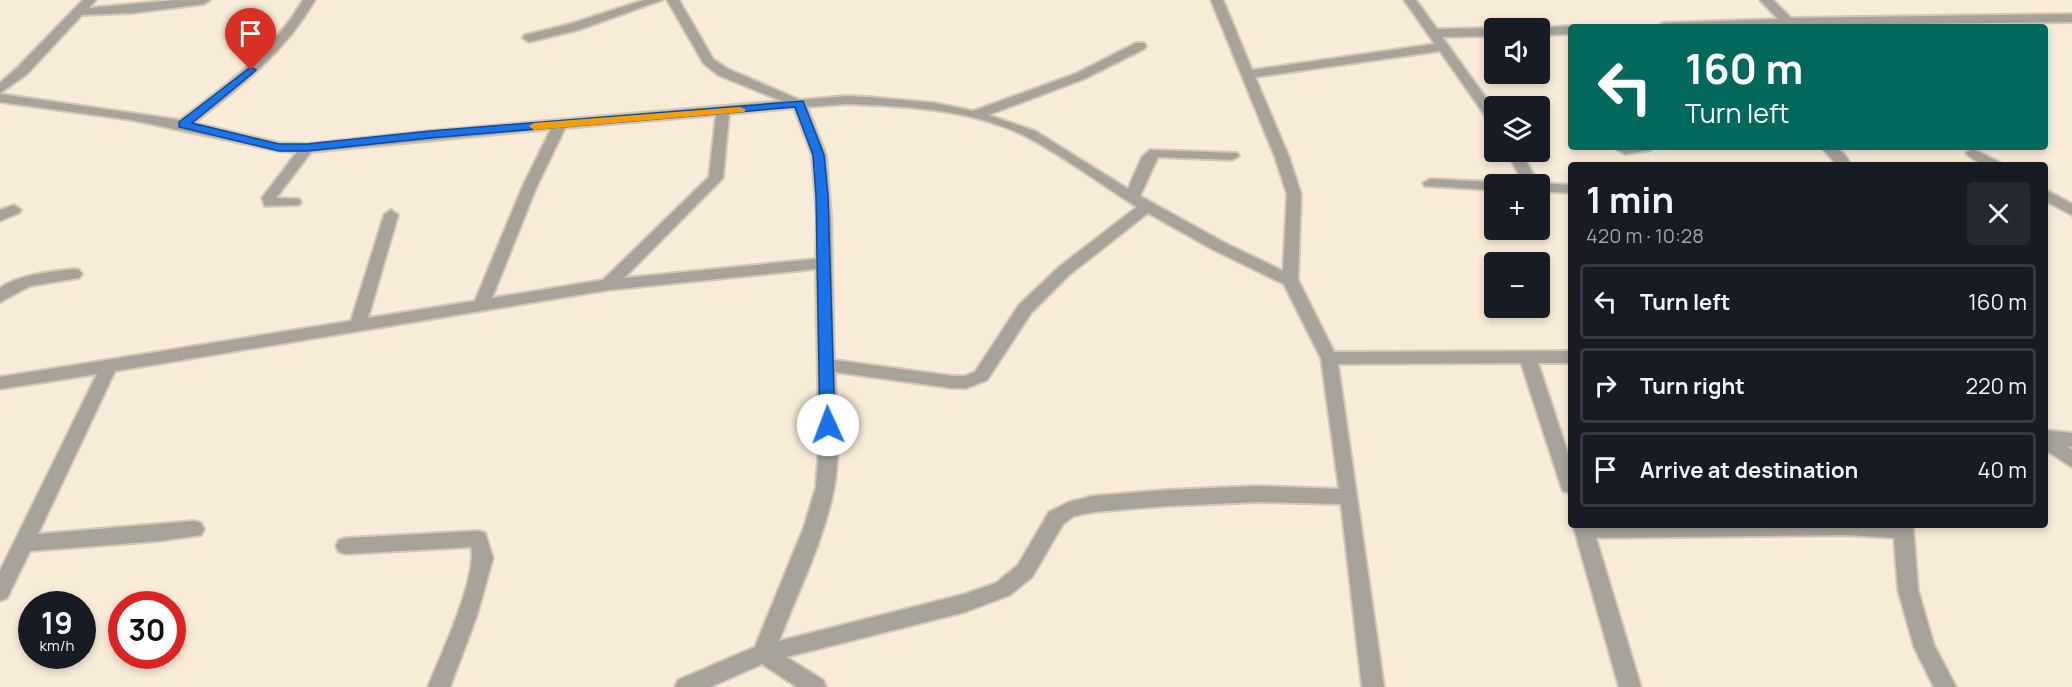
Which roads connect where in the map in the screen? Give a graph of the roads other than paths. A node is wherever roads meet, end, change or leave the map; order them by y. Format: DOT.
graph roads {
  1 [pos="90,0"];
  2 [pos="204,0"];
  3 [pos="309,0"];
  4 [pos="656,0"];
  5 [pos="673,0"];
  6 [pos="1216,0"];
  7 [pos="1410,0"];
  8 [pos="1766,0"];
  9 [pos="79,12"];
  10 [pos="2072,18"];
  11 [pos="1788,22"];
  12 [pos="1744,24"];
  13 [pos="1956,24"];
  14 [pos="1484,32"];
  15 [pos="1550,32"];
  16 [pos="1433,33"];
  17 [pos="1568,33"];
  18 [pos="530,38"];
  19 [pos="1140,46"];
  20 [pos="1443,47"];
  21 [pos="1248,74"];
  22 [pos="0,89"];
  23 [pos="0,98"];
  24 [pos="799,104"];
  25 [pos="1484,104"];
  26 [pos="723,112"];
  27 [pos="974,115"];
  28 [pos="560,124"];
  29 [pos="183,125"];
  30 [pos="307,148"];
  31 [pos="1832,150"];
  32 [pos="1973,155"];
  33 [pos="1232,156"];
  34 [pos="1842,162"];
  35 [pos="1988,162"];
  36 [pos="1430,183"];
  37 [pos="1484,186"];
  38 [pos="1550,188"];
  39 [pos="1568,189"];
  40 [pos="2048,195"];
  41 [pos="1132,197"];
  42 [pos="294,202"];
  43 [pos="1147,206"];
  44 [pos="14,210"];
  45 [pos="2072,210"];
  46 [pos="391,215"];
  47 [pos="0,216"];
  48 [pos="824,263"];
  49 [pos="74,274"];
  50 [pos="1290,280"];
  51 [pos="608,285"];
  52 [pos="0,297"];
  53 [pos="482,304"];
  54 [pos="358,324"];
  55 [pos="1568,357"];
  56 [pos="1329,358"];
  57 [pos="1528,358"];
  58 [pos="825,365"];
  59 [pos="109,366"];
  60 [pos="0,383"];
  61 [pos="2048,438"];
  62 [pos="2072,440"];
  63 [pos="2048,441"];
  64 [pos="2072,459"];
  65 [pos="1568,480"];
  66 [pos="1350,497"];
  67 [pos="194,528"];
  68 [pos="1584,528"];
  69 [pos="1903,528"];
  70 [pos="24,543"];
  71 [pos="346,546"];
  72 [pos="0,592"];
  73 [pos="763,654"];
  74 [pos="439,687"];
  75 [pos="686,687"];
  76 [pos="815,687"];
  77 [pos="1372,687"];
  78 [pos="1630,687"];
  79 [pos="1945,687"];
  1 -- 9 [label="street"];
  2 -- 9 [label="street"];
  3 -- 29 [label="street"];
  4 -- 18 [label="street"];
  5 -- 24 [label="street"];
  6 -- 21 [label="street"];
  7 -- 16 [label="street"];
  8 -- 11 [label="street"];
  9 -- 22 [label="street"];
  10 -- 13 [label="street"];
  11 -- 12 [label="street"];
  11 -- 13 [label="street"];
  14 -- 16 [label="street"];
  15 -- 17 [label="street"];
  16 -- 20 [label="street"];
  19 -- 27 [label="street"];
  20 -- 21 [label="street"];
  20 -- 25 [label="street"];
  21 -- 50 [label="street"];
  23 -- 29 [label="street"];
  24 -- 26 [label="street"];
  24 -- 27 [label="street"];
  24 -- 48 [label="street"];
  26 -- 28 [label="street"];
  26 -- 51 [label="street"];
  27 -- 41 [label="street"];
  28 -- 30 [label="street"];
  28 -- 53 [label="street"];
  29 -- 30 [label="street"];
  30 -- 42 [label="street"];
  31 -- 34 [label="street"];
  32 -- 35 [label="street"];
  33 -- 41 [label="street"];
  36 -- 37 [label="street"];
  38 -- 39 [label="street"];
  40 -- 45 [label="street"];
  41 -- 43 [label="street"];
  43 -- 50 [label="street"];
  43 -- 58 [label="street"];
  44 -- 47 [label="street"];
  46 -- 54 [label="street"];
  48 -- 51 [label="street"];
  48 -- 58 [label="street"];
  49 -- 52 [label="street"];
  50 -- 56 [label="street"];
  51 -- 53 [label="street"];
  53 -- 54 [label="street"];
  54 -- 59 [label="street"];
  55 -- 57 [label="street"];
  56 -- 57 [label="street"];
  56 -- 66 [label="street"];
  57 -- 65 [label="street"];
  58 -- 73 [label="street"];
  59 -- 60 [label="street"];
  59 -- 70 [label="street"];
  61 -- 62 [label="street"];
  63 -- 64 [label="street"];
  66 -- 73 [label="street"];
  66 -- 77 [label="street"];
  67 -- 70 [label="street"];
  68 -- 78 [label="street"];
  69 -- 79 [label="street"];
  70 -- 72 [label="street"];
  71 -- 74 [label="street"];
  73 -- 75 [label="street"];
  73 -- 76 [label="street"];
}
